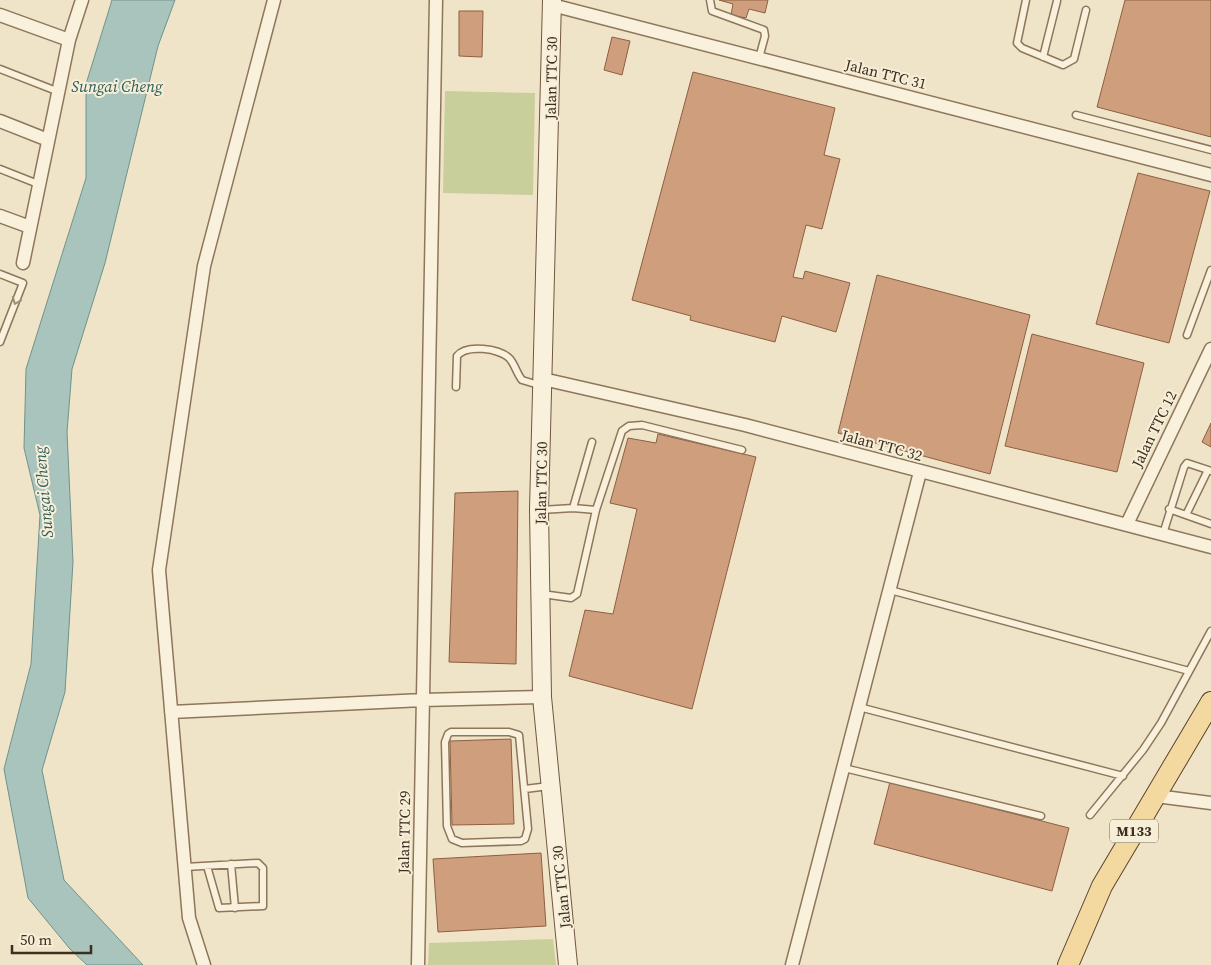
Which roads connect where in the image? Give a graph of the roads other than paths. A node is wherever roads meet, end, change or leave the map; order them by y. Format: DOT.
graph roads {
  1 [pos="82,0"];
  2 [pos="274,0"];
  3 [pos="436,0"];
  4 [pos="710,0"];
  5 [pos="1026,0"];
  6 [pos="1057,1"];
  7 [pos="552,3"];
  8 [pos="1086,10"];
  9 [pos="0,15"];
  10 [pos="69,40"];
  11 [pos="1043,57"];
  12 [pos="759,58"];
  13 [pos="0,69"];
  14 [pos="58,92"];
  15 [pos="1076,115"];
  16 [pos="0,121"];
  17 [pos="48,140"];
  18 [pos="1211,150"];
  19 [pos="0,169"];
  20 [pos="1211,174"];
  21 [pos="38,184"];
  22 [pos="0,216"];
  23 [pos="30,227"];
  24 [pos="23,263"];
  25 [pos="1211,270"];
  26 [pos="0,274"];
  27 [pos="1186,335"];
  28 [pos="0,342"];
  29 [pos="1211,348"];
  30 [pos="543,383"];
  31 [pos="456,387"];
  32 [pos="592,442"];
  33 [pos="742,450"];
  34 [pos="1210,470"];
  35 [pos="920,472"];
  36 [pos="574,508"];
  37 [pos="1169,509"];
  38 [pos="540,510"];
  39 [pos="596,510"];
  40 [pos="1186,515"];
  41 [pos="1127,524"];
  42 [pos="1211,524"];
  43 [pos="1163,534"];
  44 [pos="1211,547"];
  45 [pos="890,590"];
  46 [pos="540,594"];
  47 [pos="1211,630"];
  48 [pos="1189,671"];
  49 [pos="542,697"];
  50 [pos="422,700"];
  51 [pos="1211,702"];
  52 [pos="859,707"];
  53 [pos="171,712"];
  54 [pos="844,768"];
  55 [pos="1123,776"];
  56 [pos="550,786"];
  57 [pos="526,789"];
  58 [pos="1156,796"];
  59 [pos="1211,803"];
  60 [pos="1090,815"];
  61 [pos="1041,816"];
  62 [pos="231,864"];
  63 [pos="185,866"];
  64 [pos="207,866"];
  65 [pos="235,908"];
  66 [pos="204,965"];
  67 [pos="418,965"];
  68 [pos="568,965"];
  69 [pos="792,965"];
  70 [pos="1068,965"];
  1 -- 10 [label="street"];
  2 -- 53 [label="street"];
  3 -- 50 [label="street, Jalan TTC 29"];
  4 -- 12 [label="lane"];
  5 -- 11 [label="lane"];
  6 -- 11 [label="lane"];
  7 -- 12 [label="street, Jalan TTC 31"];
  7 -- 30 [label="street, Jalan TTC 30"];
  8 -- 11 [label="lane"];
  9 -- 10 [label="street"];
  10 -- 14 [label="street"];
  12 -- 20 [label="street, Jalan TTC 31"];
  13 -- 14 [label="lane"];
  14 -- 17 [label="street"];
  15 -- 18 [label="lane"];
  16 -- 17 [label="street"];
  17 -- 21 [label="street"];
  19 -- 21 [label="lane"];
  21 -- 23 [label="street"];
  22 -- 23 [label="street"];
  23 -- 24 [label="street"];
  25 -- 27 [label="lane"];
  26 -- 28 [label="lane, one-way"];
  29 -- 41 [label="street, Jalan TTC 12"];
  30 -- 31 [label="lane"];
  30 -- 35 [label="street, Jalan TTC 32"];
  30 -- 38 [label="street, Jalan TTC 30"];
  32 -- 36 [label="lane"];
  33 -- 39 [label="lane"];
  34 -- 37 [label="lane"];
  34 -- 40 [label="lane"];
  35 -- 41 [label="street, Jalan TTC 32"];
  35 -- 45 [label="street"];
  36 -- 38 [label="lane"];
  36 -- 39 [label="lane"];
  37 -- 40 [label="lane"];
  37 -- 43 [label="lane"];
  38 -- 46 [label="street, Jalan TTC 30"];
  39 -- 46 [label="lane"];
  40 -- 42 [label="lane"];
  41 -- 43 [label="street, Jalan TTC 32"];
  43 -- 44 [label="street, Jalan TTC 32"];
  45 -- 48 [label="lane"];
  45 -- 52 [label="street"];
  46 -- 49 [label="street, Jalan TTC 30"];
  47 -- 48 [label="lane"];
  48 -- 55 [label="lane"];
  49 -- 50 [label="street"];
  49 -- 56 [label="street, Jalan TTC 30"];
  50 -- 53 [label="street"];
  50 -- 67 [label="street, Jalan TTC 29"];
  51 -- 58 [label="main road, M133"];
  52 -- 54 [label="street"];
  52 -- 55 [label="lane"];
  53 -- 63 [label="street"];
  54 -- 61 [label="lane"];
  54 -- 69 [label="street"];
  55 -- 60 [label="lane"];
  56 -- 57 [label="lane"];
  56 -- 68 [label="street, Jalan TTC 30"];
  57 -- 57 [label="lane"];
  58 -- 59 [label="street"];
  58 -- 70 [label="main road, M133"];
  62 -- 64 [label="lane"];
  62 -- 65 [label="lane"];
  62 -- 65 [label="lane"];
  63 -- 64 [label="lane"];
  63 -- 66 [label="street"];
  64 -- 65 [label="lane"];
}
